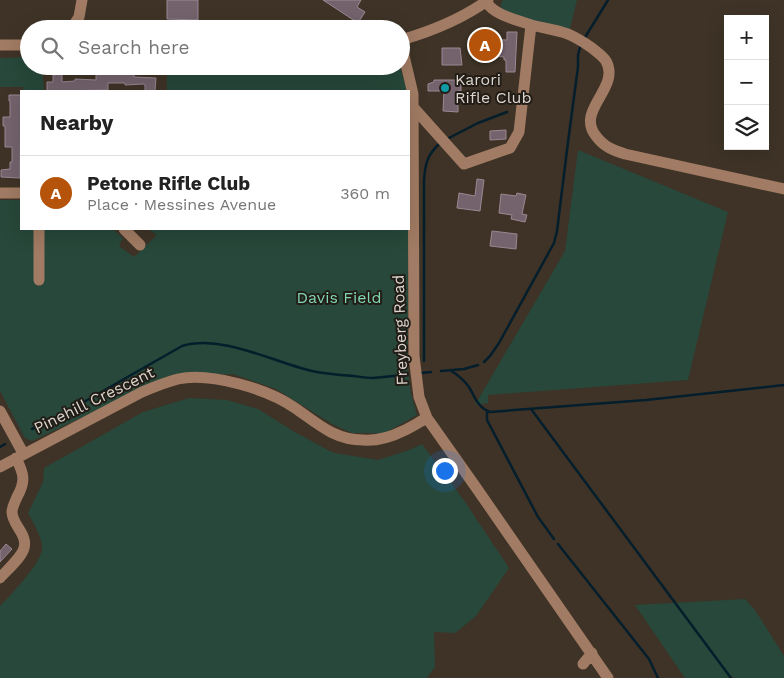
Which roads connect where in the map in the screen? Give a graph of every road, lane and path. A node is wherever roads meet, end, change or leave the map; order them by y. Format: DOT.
graph roads {
  1 [pos="75,0"];
  2 [pos="82,0"];
  3 [pos="487,1"];
  4 [pos="76,20"];
  5 [pos="79,20"];
  6 [pos="531,25"];
  7 [pos="410,38"];
  8 [pos="0,45"];
  9 [pos="20,45"];
  10 [pos="409,75"];
  11 [pos="413,107"];
  12 [pos="784,189"];
  13 [pos="0,193"];
  14 [pos="20,193"];
  15 [pos="38,230"];
  16 [pos="125,230"];
  17 [pos="140,245"];
  18 [pos="39,280"];
  19 [pos="0,411"];
  20 [pos="427,418"];
  21 [pos="20,456"];
  22 [pos="0,467"];
  23 [pos="0,578"];
  24 [pos="592,653"];
  25 [pos="583,664"];
  26 [pos="608,678"];
  1 -- 4 [label="street"];
  2 -- 5 [label="street"];
  3 -- 6 [label="street"];
  3 -- 7 [label="street"];
  6 -- 11 [label="street"];
  6 -- 12 [label="street"];
  8 -- 9 [label="street"];
  10 -- 11 [label="street, Freyberg Road"];
  11 -- 20 [label="street, Freyberg Road"];
  13 -- 14 [label="street"];
  15 -- 18 [label="street"];
  16 -- 17 [label="street"];
  19 -- 21 [label="street"];
  20 -- 21 [label="street, Pinehill Crescent"];
  20 -- 24 [label="street, Freyberg Road"];
  21 -- 22 [label="street, Pinehill Crescent"];
  21 -- 23 [label="street"];
  24 -- 25 [label="street"];
  24 -- 26 [label="street, Freyberg Road"];
}
